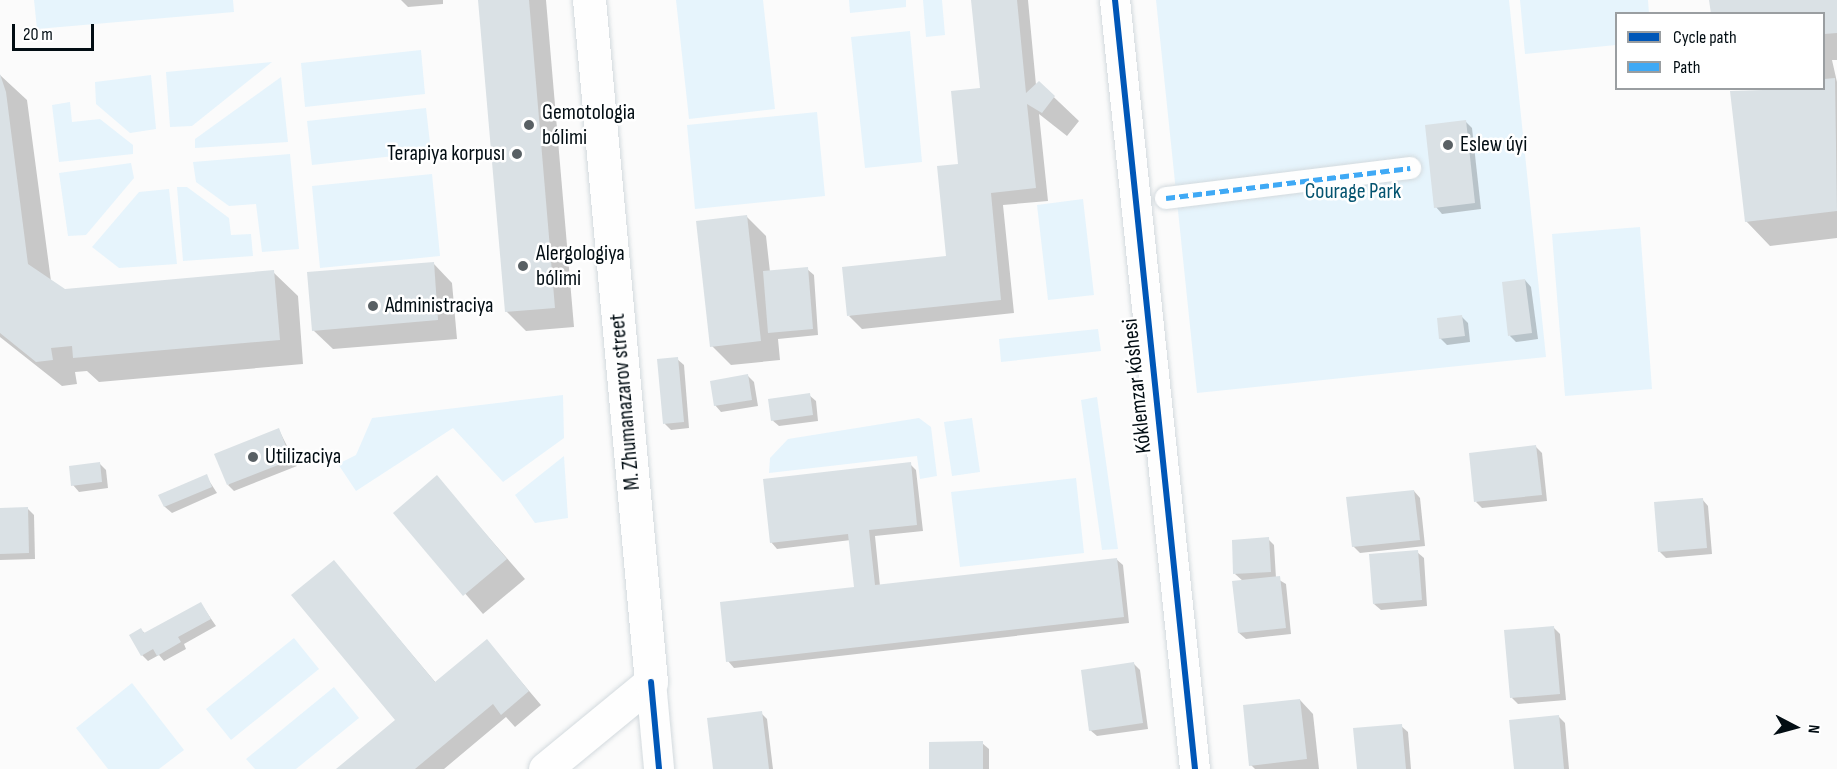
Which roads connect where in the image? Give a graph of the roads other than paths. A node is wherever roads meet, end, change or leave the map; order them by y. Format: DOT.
graph roads {
  1 [pos="589,0"];
  2 [pos="1114,0"];
  3 [pos="1410,168"];
  4 [pos="1166,198"];
  5 [pos="651,682"];
  6 [pos="545,769"];
  7 [pos="659,769"];
  8 [pos="1195,769"];
  1 -- 5 [label="main road, M. Zhumanazarov street"];
  2 -- 8 [label="street, Kóklemzar kóshesi"];
  3 -- 4 [label="street"];
  5 -- 6 [label="main road"];
  5 -- 7 [label="street, M. Zhumanazarov street"];
}
